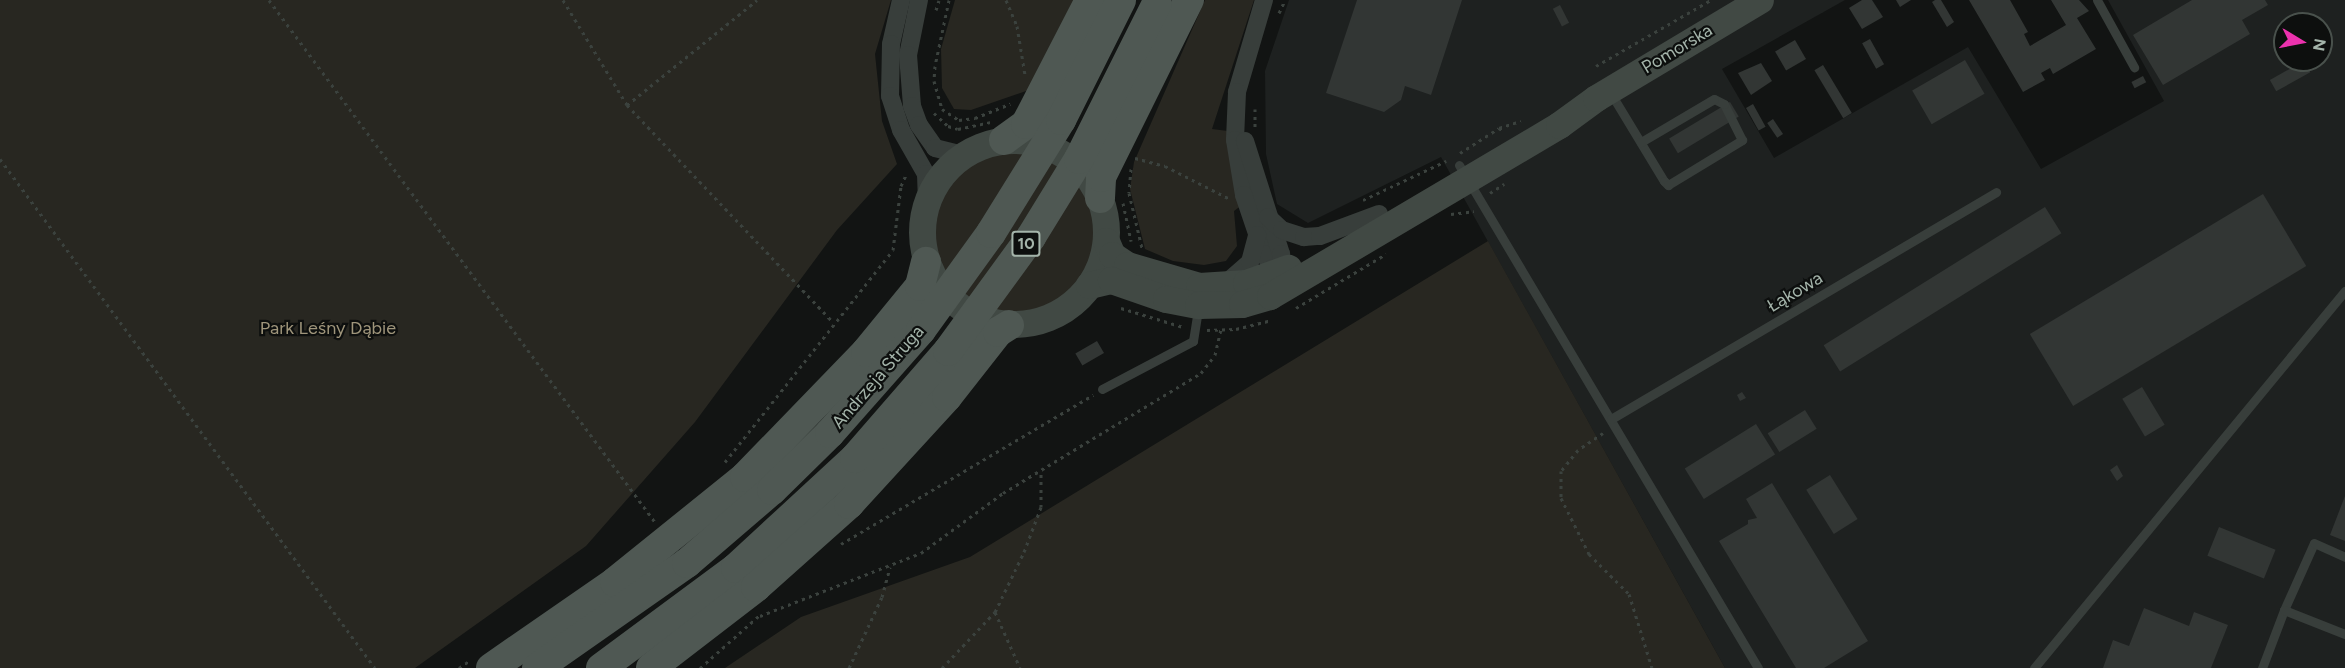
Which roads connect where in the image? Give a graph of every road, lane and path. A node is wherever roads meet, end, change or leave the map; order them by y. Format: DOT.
graph roads {
  1 [pos="269,0"];
  2 [pos="563,0"];
  3 [pos="758,0"];
  4 [pos="901,0"];
  5 [pos="919,0"];
  6 [pos="939,0"];
  7 [pos="1006,0"];
  8 [pos="1090,0"];
  9 [pos="1121,0"];
  10 [pos="1189,0"];
  11 [pos="1264,0"];
  12 [pos="1285,0"];
  13 [pos="1711,0"];
  14 [pos="1760,0"];
  15 [pos="2097,0"];
  16 [pos="1158,2"];
  17 [pos="1278,15"];
  18 [pos="934,17"];
  19 [pos="1596,66"];
  20 [pos="2134,67"];
  21 [pos="1026,86"];
  22 [pos="1602,94"];
  23 [pos="1256,99"];
  24 [pos="627,105"];
  25 [pos="933,111"];
  26 [pos="1008,122"];
  27 [pos="948,126"];
  28 [pos="1503,131"];
  29 [pos="1256,134"];
  30 [pos="1641,142"];
  31 [pos="932,145"];
  32 [pos="963,155"];
  33 [pos="1127,158"];
  34 [pos="0,159"];
  35 [pos="918,161"];
  36 [pos="1469,181"];
  37 [pos="1996,192"];
  38 [pos="1230,194"];
  39 [pos="1110,196"];
  40 [pos="927,199"];
  41 [pos="1367,209"];
  42 [pos="1443,219"];
  43 [pos="1261,223"];
  44 [pos="1106,241"];
  45 [pos="1390,250"];
  46 [pos="926,262"];
  47 [pos="1124,274"];
  48 [pos="1089,285"];
  49 [pos="1285,288"];
  50 [pos="2345,291"];
  51 [pos="1203,307"];
  52 [pos="1221,321"];
  53 [pos="833,322"];
  54 [pos="1009,325"];
  55 [pos="1221,330"];
  56 [pos="1102,389"];
  57 [pos="1613,422"];
  58 [pos="722,466"];
  59 [pos="1041,470"];
  60 [pos="665,520"];
  61 [pos="831,550"];
  62 [pos="2345,557"];
  63 [pos="890,567"];
  64 [pos="766,608"];
  65 [pos="2284,610"];
  66 [pos="994,612"];
  67 [pos="760,616"];
  68 [pos="2345,634"];
  69 [pos="485,661"];
  70 [pos="375,668"];
  71 [pos="459,668"];
  72 [pos="537,668"];
  73 [pos="601,668"];
  74 [pos="651,668"];
  75 [pos="700,668"];
  76 [pos="849,668"];
  77 [pos="942,668"];
  78 [pos="1020,668"];
  79 [pos="1652,668"];
  80 [pos="1758,668"];
  81 [pos="2034,668"];
  82 [pos="2262,668"];
  1 -- 60 [label="path"];
  2 -- 24 [label="path"];
  3 -- 24 [label="path"];
  4 -- 35 [label="street"];
  5 -- 31 [label="street"];
  6 -- 18 [label="path"];
  7 -- 21 [label="path"];
  8 -- 26 [label="main road"];
  9 -- 72 [label="main road, Andrzeja Struga / 10, bridge"];
  10 -- 39 [label="main road"];
  11 -- 43 [label="street"];
  12 -- 17 [label="path"];
  13 -- 19 [label="path"];
  14 -- 22 [label="street, Pomorska"];
  15 -- 20 [label="lane"];
  16 -- 73 [label="main road, Andrzeja Struga / 10, bridge"];
  22 -- 30 [label="lane"];
  22 -- 36 [label="street, Pomorska"];
  23 -- 29 [label="path"];
  24 -- 53 [label="path"];
  25 -- 27 [label="path"];
  26 -- 27 [label="path"];
  26 -- 32 [label="street"];
  26 -- 39 [label="street"];
  27 -- 31 [label="path"];
  28 -- 41 [label="path"];
  30 -- 30 [label="lane"];
  31 -- 32 [label="street"];
  32 -- 40 [label="street"];
  33 -- 38 [label="path"];
  34 -- 70 [label="path"];
  35 -- 40 [label="street"];
  35 -- 53 [label="path"];
  36 -- 41 [label="street, Pomorska"];
  36 -- 42 [label="path"];
  36 -- 49 [label="street, Pomorska"];
  36 -- 57 [label="lane"];
  37 -- 57 [label="lane, Łąkowa"];
  39 -- 44 [label="street"];
  39 -- 47 [label="path"];
  40 -- 46 [label="street"];
  41 -- 43 [label="street, Pomorska"];
  41 -- 49 [label="street, Pomorska"];
  43 -- 49 [label="street"];
  43 -- 51 [label="street"];
  44 -- 47 [label="street, Pomorska"];
  44 -- 48 [label="street"];
  45 -- 49 [label="path"];
  46 -- 54 [label="street"];
  46 -- 69 [label="main road"];
  47 -- 48 [label="street, Pomorska"];
  47 -- 51 [label="street, Pomorska"];
  47 -- 51 [label="path"];
  48 -- 54 [label="street"];
  49 -- 51 [label="street, Pomorska"];
  49 -- 55 [label="path"];
  50 -- 81 [label="lane"];
  51 -- 55 [label="path"];
  51 -- 56 [label="lane"];
  52 -- 55 [label="path"];
  53 -- 58 [label="path"];
  54 -- 74 [label="main road"];
  55 -- 59 [label="path"];
  56 -- 61 [label="path"];
  57 -- 79 [label="path"];
  57 -- 80 [label="lane"];
  59 -- 63 [label="path"];
  59 -- 66 [label="path"];
  62 -- 65 [label="lane"];
  63 -- 67 [label="path"];
  63 -- 76 [label="path"];
  64 -- 67 [label="path"];
  65 -- 68 [label="lane"];
  65 -- 82 [label="lane"];
  66 -- 77 [label="path"];
  66 -- 78 [label="path"];
  67 -- 75 [label="path"];
  69 -- 71 [label="path"];
}
